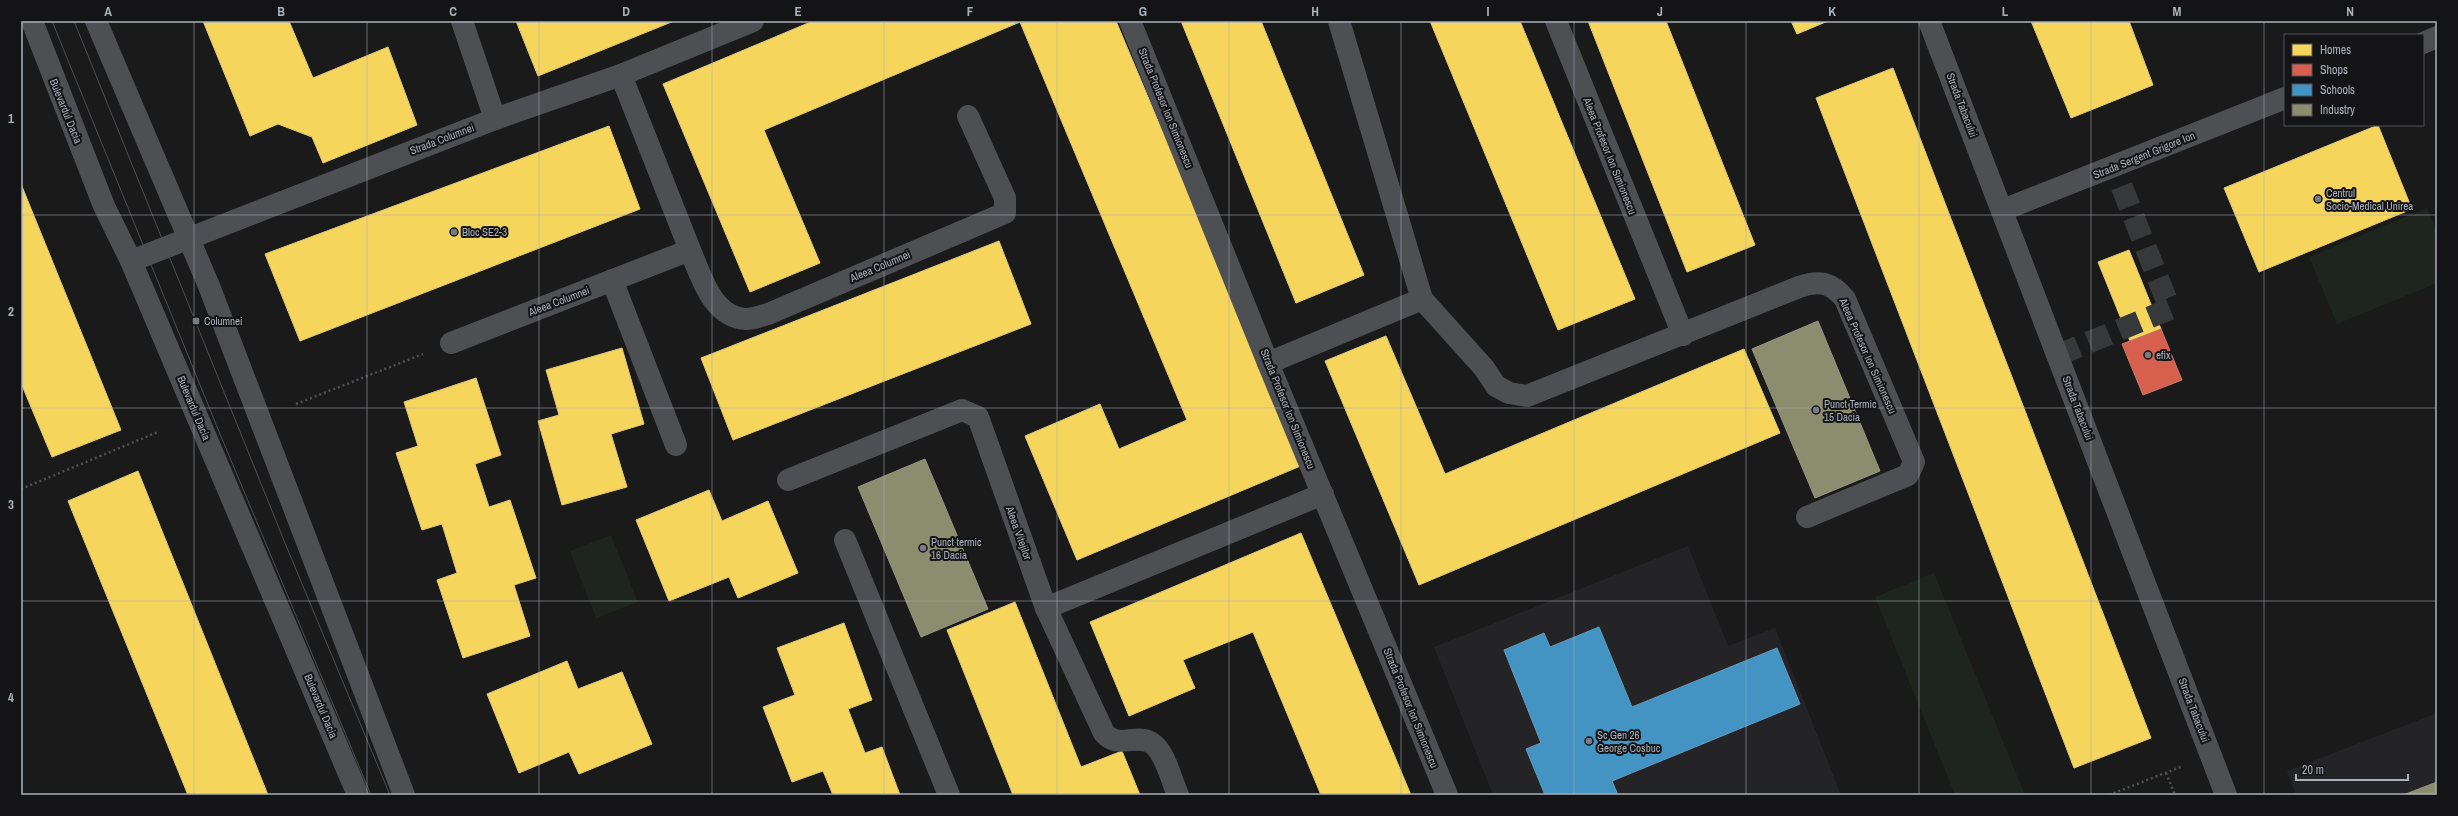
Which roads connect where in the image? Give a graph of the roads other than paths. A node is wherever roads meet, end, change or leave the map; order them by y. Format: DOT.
graph roads {
  1 [pos="32,21"];
  2 [pos="96,21"];
  3 [pos="462,21"];
  4 [pos="753,21"];
  5 [pos="1130,21"];
  6 [pos="1339,21"];
  7 [pos="1556,21"];
  8 [pos="1929,21"];
  9 [pos="2437,37"];
  10 [pos="21,42"];
  11 [pos="2424,43"];
  12 [pos="46,61"];
  13 [pos="621,76"];
  14 [pos="2284,98"];
  15 [pos="968,116"];
  16 [pos="495,119"];
  17 [pos="2002,210"];
  18 [pos="189,237"];
  19 [pos="690,250"];
  20 [pos="131,261"];
  21 [pos="612,280"];
  22 [pos="1422,299"];
  23 [pos="1683,335"];
  24 [pos="452,343"];
  25 [pos="1268,363"];
  26 [pos="676,445"];
  27 [pos="788,480"];
  28 [pos="1323,494"];
  29 [pos="1807,517"];
  30 [pos="846,540"];
  31 [pos="1046,608"];
  32 [pos="358,795"];
  33 [pos="404,795"];
  34 [pos="949,795"];
  35 [pos="1178,795"];
  36 [pos="1447,795"];
  37 [pos="2226,795"];
  1 -- 12 [label="street, Bulevardul Dacia"];
  2 -- 18 [label="street"];
  3 -- 16 [label="street"];
  4 -- 13 [label="street, Strada Columnei"];
  5 -- 25 [label="street, Strada Profesor Ion Simionescu"];
  6 -- 22 [label="street, Aleea Profesor Ion Simionescu"];
  7 -- 23 [label="street, Aleea Profesor Ion Simionescu"];
  8 -- 17 [label="street, Strada Tabacului"];
  9 -- 11 [label="street"];
  10 -- 12 [label="street"];
  12 -- 20 [label="street, Bulevardul Dacia"];
  13 -- 16 [label="street, Strada Columnei"];
  13 -- 19 [label="street, Aleea Columnei"];
  14 -- 17 [label="street, Strada Sergent Grigore Ion"];
  15 -- 19 [label="street, Aleea Columnei"];
  16 -- 18 [label="street, Strada Columnei"];
  17 -- 37 [label="street, Strada Tabacului"];
  18 -- 20 [label="street, Strada Columnei"];
  18 -- 33 [label="street"];
  19 -- 21 [label="street, Aleea Columnei"];
  20 -- 32 [label="street, Bulevardul Dacia"];
  21 -- 24 [label="street, Aleea Columnei"];
  21 -- 26 [label="street"];
  22 -- 23 [label="street, Aleea Profesor Ion Simionescu"];
  22 -- 25 [label="street"];
  23 -- 29 [label="street, Aleea Profesor Ion Simionescu"];
  25 -- 28 [label="street, Strada Profesor Ion Simionescu"];
  27 -- 31 [label="street, Aleea Vitejilor"];
  28 -- 31 [label="street"];
  28 -- 36 [label="street, Strada Profesor Ion Simionescu"];
  30 -- 34 [label="street"];
  31 -- 35 [label="street, Aleea Vitejilor"];
}
